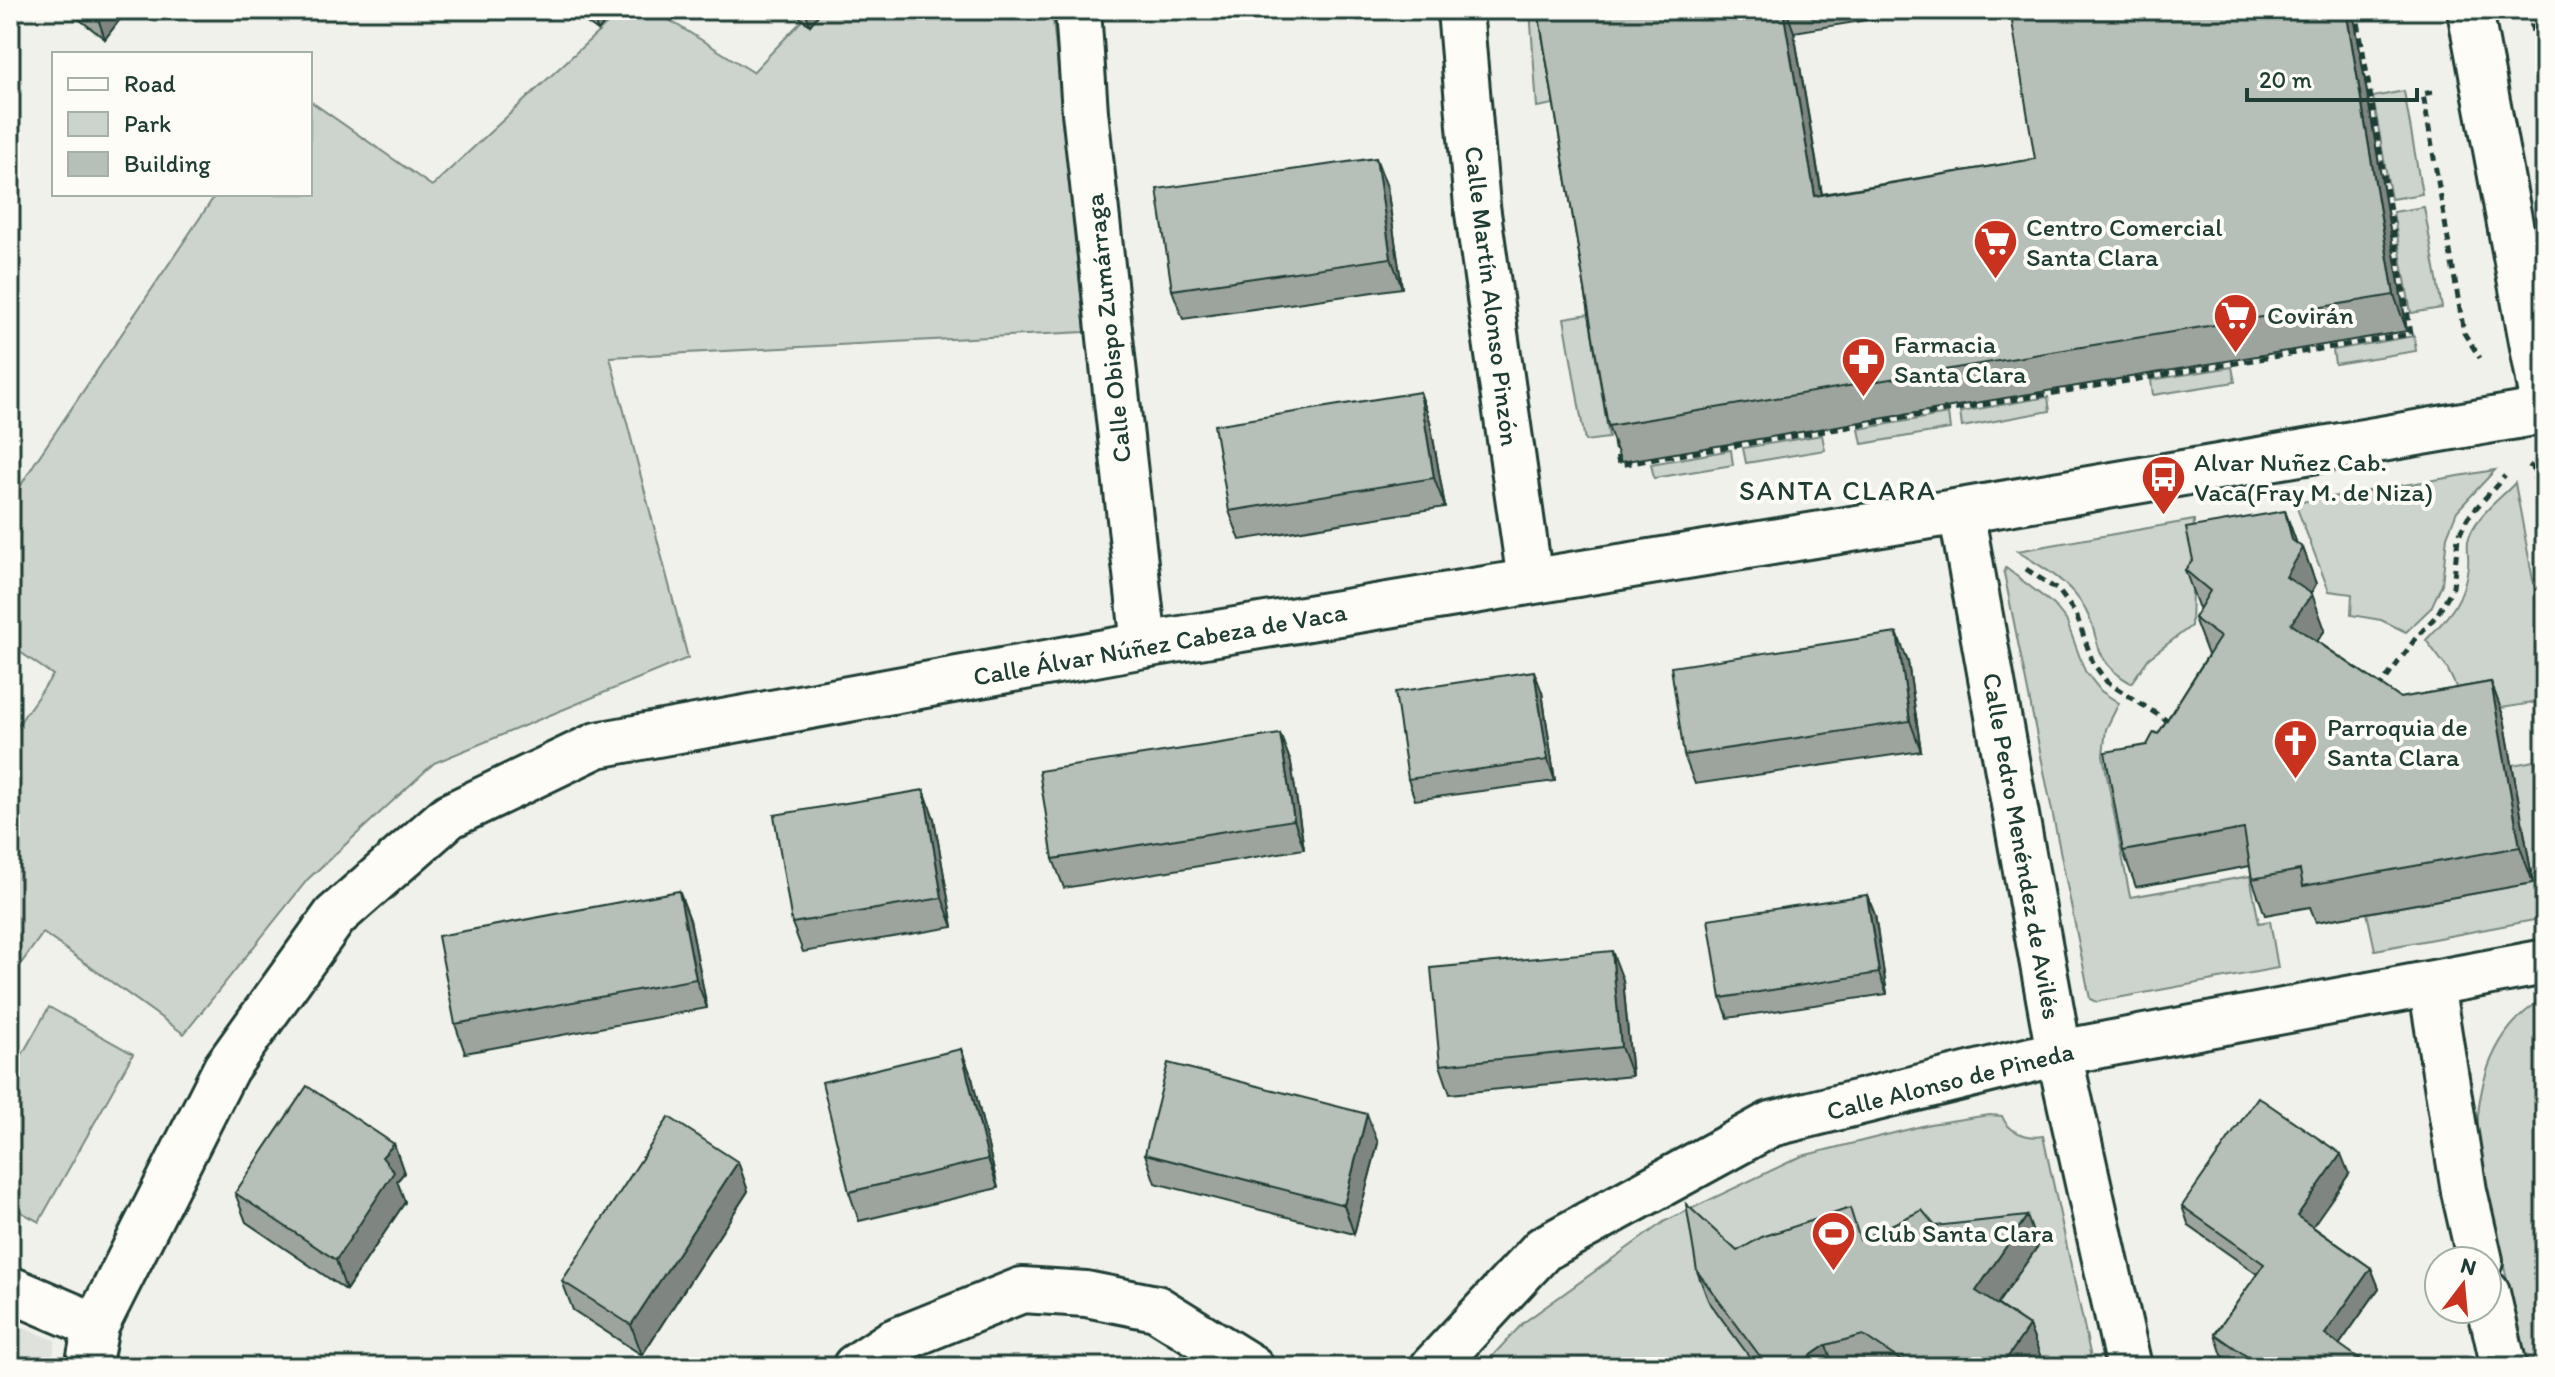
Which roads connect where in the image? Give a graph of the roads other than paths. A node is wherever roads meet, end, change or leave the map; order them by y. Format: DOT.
graph roads {
  1 [pos="1078,10"];
  2 [pos="1460,10"];
  3 [pos="2470,10"];
  4 [pos="2545,411"];
  5 [pos="1961,511"];
  6 [pos="1530,581"];
  7 [pos="1144,645"];
  8 [pos="2545,962"];
  9 [pos="2431,984"];
  10 [pos="2059,1053"];
  11 [pos="2476,1245"];
  12 [pos="10,1289"];
  13 [pos="2494,1325"];
  14 [pos="92,1347"];
  15 [pos="855,1367"];
  16 [pos="1251,1367"];
  17 [pos="1433,1367"];
  18 [pos="2129,1367"];
  19 [pos="2504,1367"];
  1 -- 7 [label="street, Calle Obispo Zumárraga"];
  2 -- 6 [label="street, Calle Martín Alonso Pinzón"];
  3 -- 4 [label="street"];
  4 -- 5 [label="street, Calle Álvar Núñez Cabeza de Vaca"];
  5 -- 6 [label="street, Calle Álvar Núñez Cabeza de Vaca"];
  5 -- 10 [label="street, Calle Pedro Menéndez de Avilés"];
  6 -- 7 [label="street, Calle Álvar Núñez Cabeza de Vaca"];
  7 -- 14 [label="street, Calle Álvar Núñez Cabeza de Vaca"];
  8 -- 9 [label="street, Calle Alonso de Pineda"];
  9 -- 10 [label="street, Calle Alonso de Pineda"];
  9 -- 11 [label="street"];
  10 -- 17 [label="street, Calle Alonso de Pineda"];
  10 -- 18 [label="street, Calle Pedro Menéndez de Avilés"];
  12 -- 14 [label="street"];
  13 -- 19 [label="street"];
  15 -- 16 [label="street"];
}
